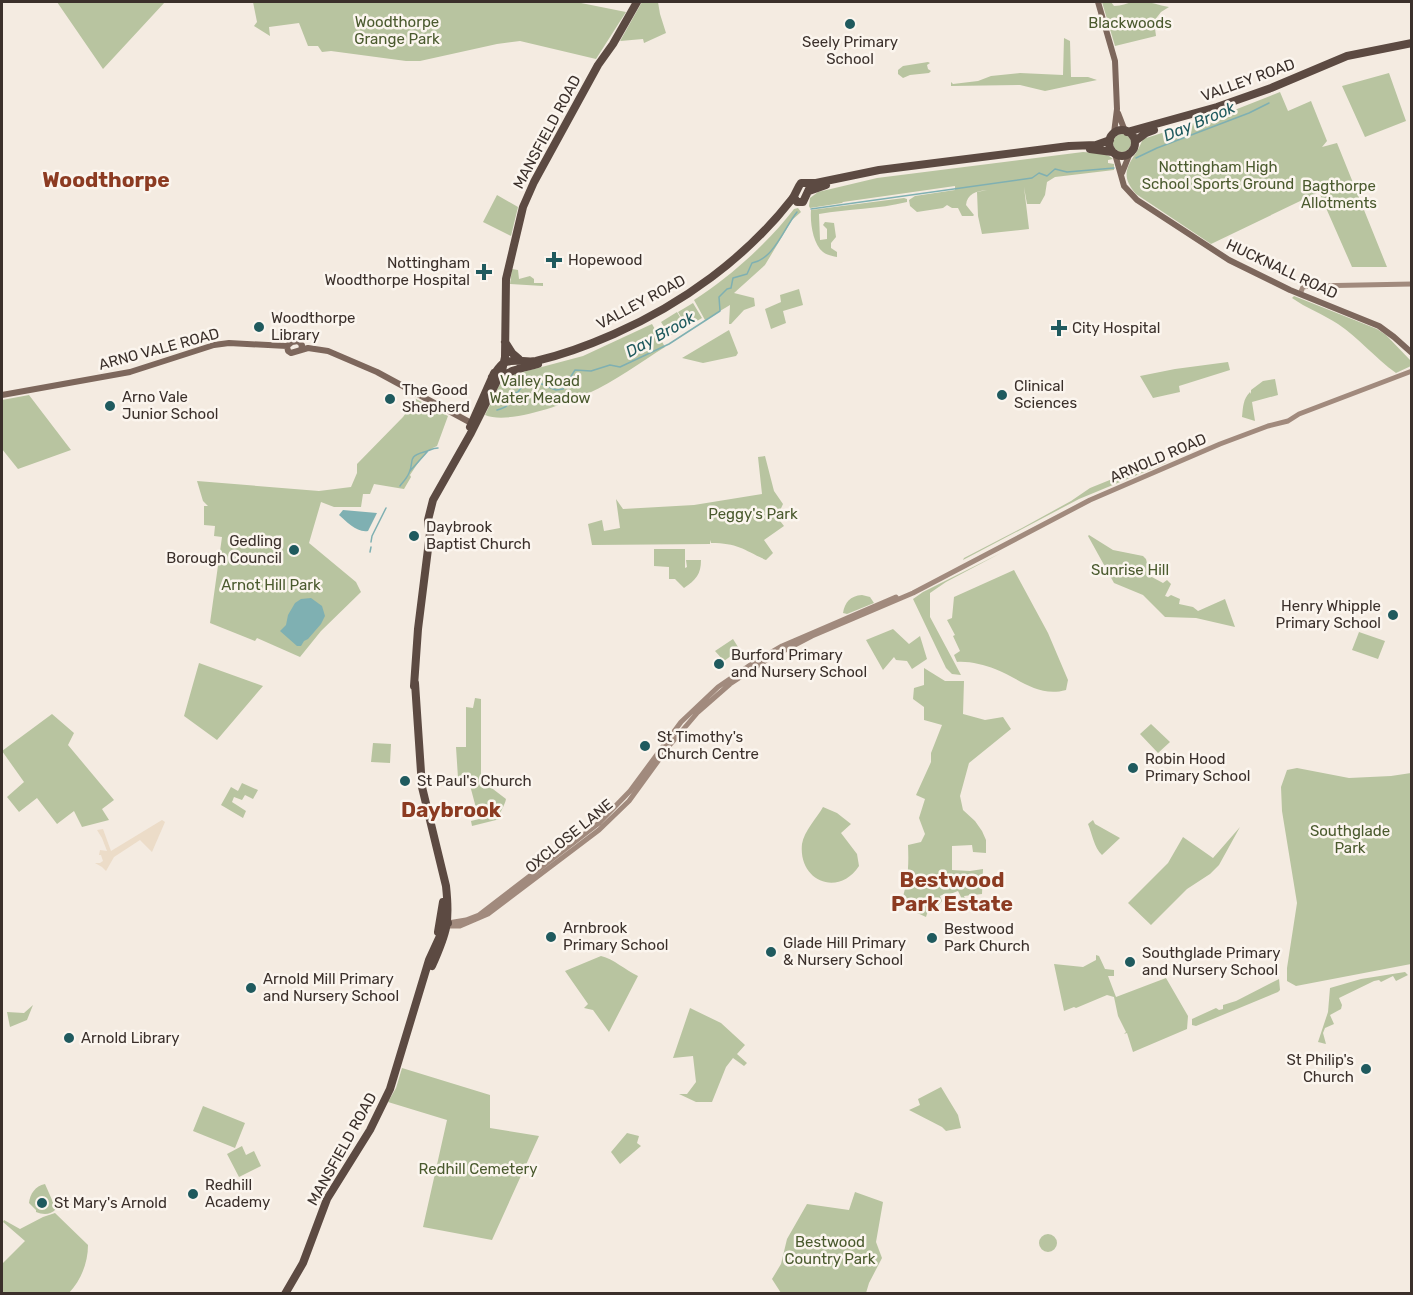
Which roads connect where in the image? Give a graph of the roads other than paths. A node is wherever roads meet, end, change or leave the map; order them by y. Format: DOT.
graph roads {
  1 [pos="637,2"];
  2 [pos="1098,2"];
  3 [pos="1412,45"];
  4 [pos="1117,109"];
  5 [pos="1126,131"];
  6 [pos="1112,137"];
  7 [pos="1135,141"];
  8 [pos="1113,153"];
  9 [pos="1130,153"];
  10 [pos="912,168"];
  11 [pos="1121,176"];
  12 [pos="809,187"];
  13 [pos="796,200"];
  14 [pos="1412,284"];
  15 [pos="1300,294"];
  16 [pos="505,342"];
  17 [pos="1412,353"];
  18 [pos="502,364"];
  19 [pos="519,366"];
  20 [pos="1412,371"];
  21 [pos="495,378"];
  22 [pos="2,395"];
  23 [pos="479,405"];
  24 [pos="451,413"];
  25 [pos="472,425"];
  26 [pos="905,595"];
  27 [pos="678,725"];
  28 [pos="680,732"];
  29 [pos="639,789"];
  30 [pos="630,791"];
  31 [pos="444,874"];
  32 [pos="443,913"];
  33 [pos="488,914"];
  34 [pos="450,922"];
  35 [pos="446,935"];
  36 [pos="434,948"];
  37 [pos="424,980"];
  38 [pos="285,1293"];
  1 -- 16 [label="highway, MANSFIELD ROAD"];
  2 -- 4 [label="main road"];
  3 -- 5 [label="highway, VALLEY ROAD"];
  3 -- 7 [label="highway, VALLEY ROAD"];
  4 -- 5 [label="main road"];
  4 -- 6 [label="main road"];
  5 -- 6 [label="highway"];
  5 -- 7 [label="highway"];
  6 -- 8 [label="highway"];
  6 -- 10 [label="highway"];
  7 -- 9 [label="highway"];
  8 -- 9 [label="highway"];
  8 -- 10 [label="highway"];
  8 -- 11 [label="main road, HUCKNALL ROAD"];
  9 -- 11 [label="main road"];
  10 -- 12 [label="highway"];
  11 -- 15 [label="main road, HUCKNALL ROAD"];
  12 -- 13 [label="highway"];
  12 -- 13 [label="highway"];
  13 -- 19 [label="highway, VALLEY ROAD"];
  14 -- 15 [label="main road"];
  15 -- 17 [label="main road, HUCKNALL ROAD"];
  16 -- 18 [label="highway, MANSFIELD ROAD"];
  16 -- 19 [label="highway"];
  18 -- 19 [label="highway, VALLEY ROAD"];
  18 -- 21 [label="highway, MANSFIELD ROAD"];
  19 -- 21 [label="highway, VALLEY ROAD"];
  20 -- 26 [label="main road, ARNOLD ROAD"];
  21 -- 23 [label="highway, MANSFIELD ROAD"];
  21 -- 25 [label="highway, MANSFIELD ROAD"];
  22 -- 24 [label="main road, ARNO VALE ROAD"];
  23 -- 24 [label="main road"];
  23 -- 25 [label="highway, MANSFIELD ROAD"];
  24 -- 25 [label="main road"];
  25 -- 31 [label="highway, MANSFIELD ROAD"];
  26 -- 27 [label="main road, OXCLOSE LANE"];
  26 -- 28 [label="main road, OXCLOSE LANE"];
  27 -- 28 [label="main road"];
  27 -- 30 [label="main road, OXCLOSE LANE"];
  28 -- 29 [label="main road, OXCLOSE LANE"];
  29 -- 30 [label="main road"];
  29 -- 33 [label="main road, OXCLOSE LANE"];
  30 -- 34 [label="main road, OXCLOSE LANE"];
  31 -- 32 [label="highway, MANSFIELD ROAD"];
  31 -- 34 [label="highway, MANSFIELD ROAD"];
  32 -- 34 [label="highway, MANSFIELD ROAD"];
  32 -- 36 [label="highway, MANSFIELD ROAD"];
  33 -- 34 [label="main road, OXCLOSE LANE"];
  33 -- 35 [label="main road"];
  34 -- 35 [label="highway, MANSFIELD ROAD"];
  34 -- 36 [label="highway, MANSFIELD ROAD"];
  35 -- 37 [label="highway, MANSFIELD ROAD"];
  36 -- 37 [label="highway, MANSFIELD ROAD"];
  37 -- 38 [label="highway, MANSFIELD ROAD"];
}
